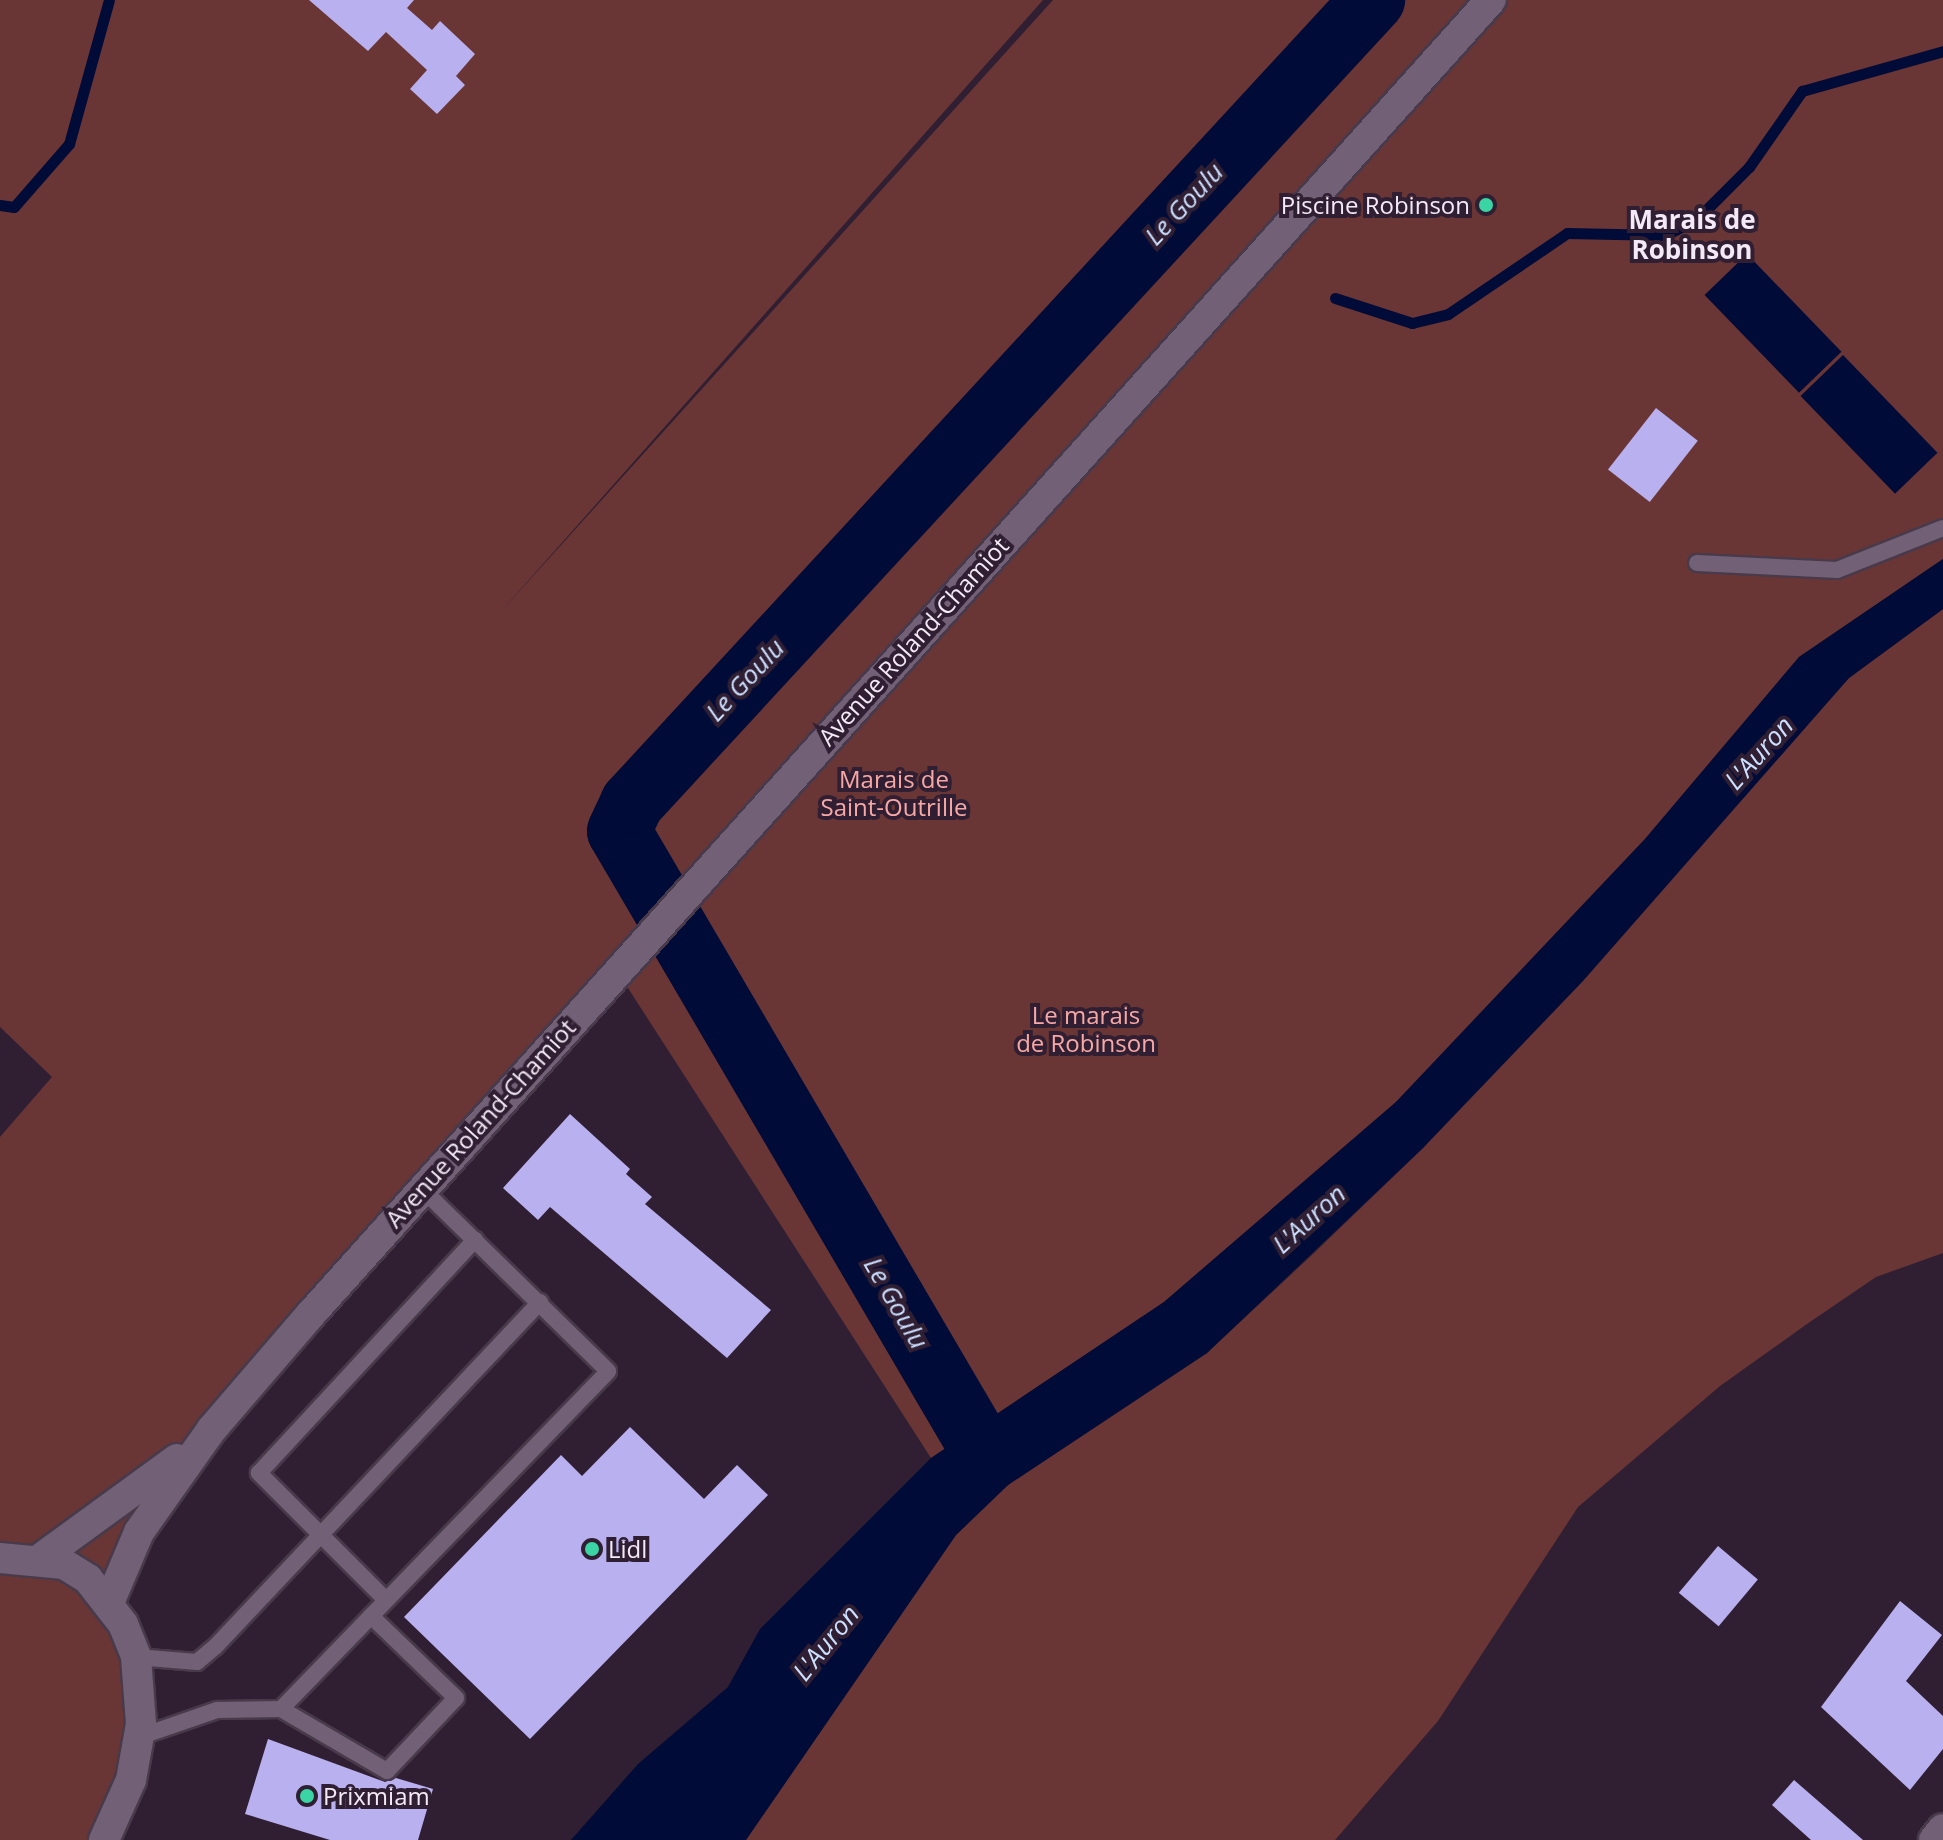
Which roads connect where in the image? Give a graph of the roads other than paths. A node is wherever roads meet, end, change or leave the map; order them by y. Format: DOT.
graph roads {
  1 [pos="1491,0"];
  2 [pos="1943,528"];
  3 [pos="1697,563"];
  4 [pos="422,1189"];
  5 [pos="475,1240"];
  6 [pos="540,1302"];
  7 [pos="212,1429"];
  8 [pos="319,1537"];
  9 [pos="0,1558"];
  10 [pos="41,1558"];
  11 [pos="386,1600"];
  12 [pos="109,1603"];
  13 [pos="371,1616"];
  14 [pos="136,1657"];
  15 [pos="281,1709"];
  16 [pos="139,1737"];
  17 [pos="1943,1829"];
  18 [pos="104,1840"];
  19 [pos="1934,1840"];
  1 -- 4 [label="street, Avenue Roland-Chamiot"];
  2 -- 3 [label="lane"];
  4 -- 5 [label="lane"];
  4 -- 7 [label="street, Avenue Roland-Chamiot"];
  5 -- 6 [label="lane"];
  5 -- 8 [label="lane"];
  6 -- 8 [label="lane"];
  6 -- 11 [label="lane"];
  7 -- 10 [label="street, Avenue Roland-Chamiot"];
  7 -- 12 [label="street, Avenue Roland-Chamiot"];
  8 -- 11 [label="lane"];
  8 -- 14 [label="lane"];
  9 -- 10 [label="street"];
  10 -- 12 [label="street"];
  11 -- 13 [label="lane"];
  12 -- 14 [label="street"];
  13 -- 15 [label="lane"];
  13 -- 15 [label="lane"];
  14 -- 16 [label="street"];
  15 -- 16 [label="lane"];
  16 -- 18 [label="street"];
  17 -- 19 [label="street"];
}
